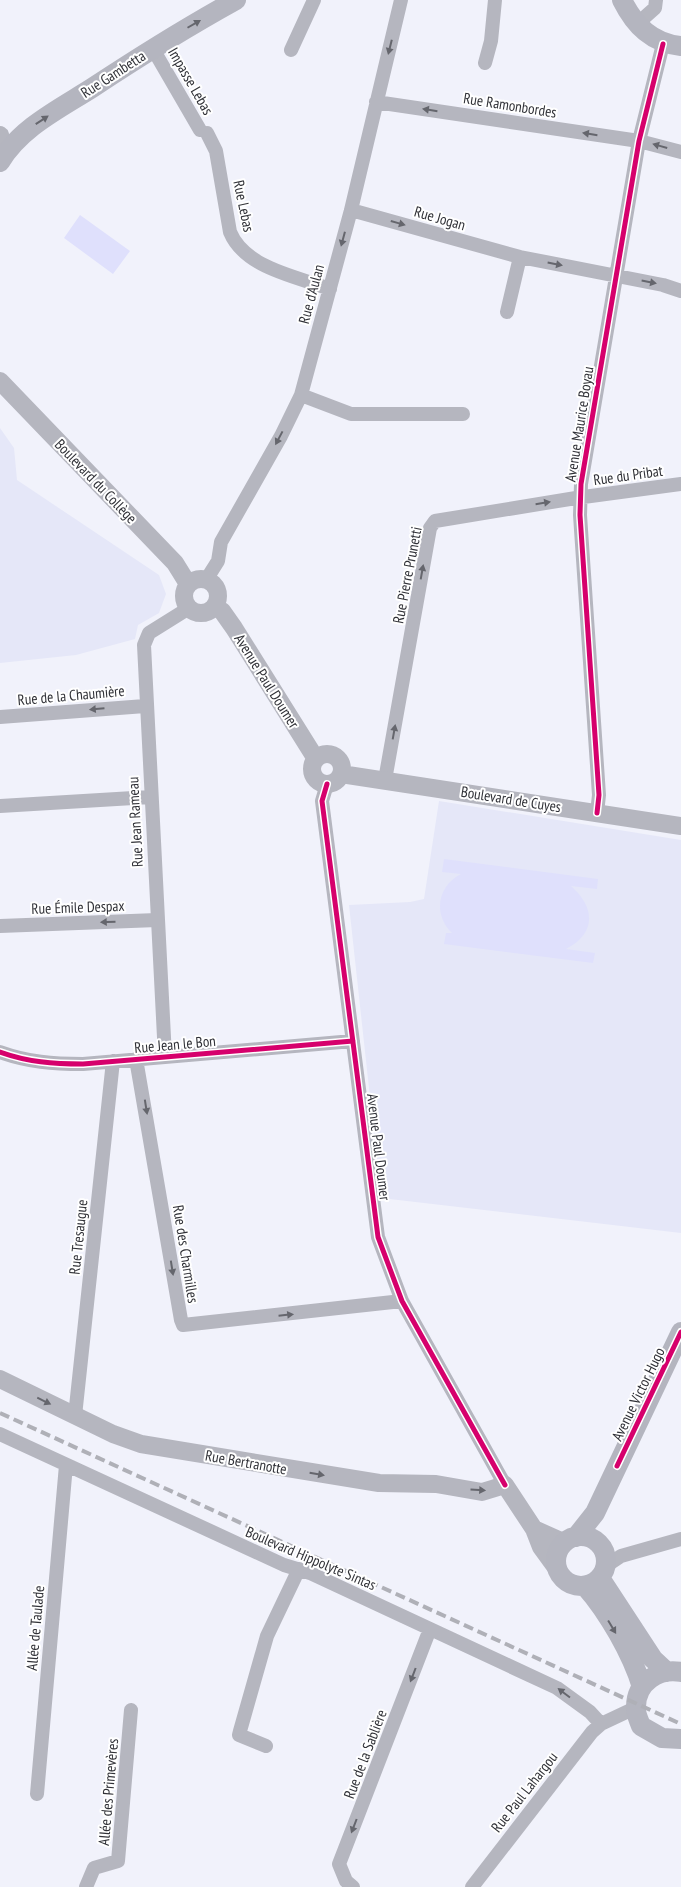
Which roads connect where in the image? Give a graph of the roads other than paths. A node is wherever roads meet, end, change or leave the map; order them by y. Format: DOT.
graph roads {
  1 [pos="236,0"];
  2 [pos="314,0"];
  3 [pos="401,0"];
  4 [pos="495,0"];
  5 [pos="622,0"];
  6 [pos="656,0"];
  7 [pos="216,5"];
  8 [pos="637,24"];
  9 [pos="672,45"];
  10 [pos="153,49"];
  11 [pos="291,50"];
  12 [pos="485,63"];
  13 [pos="376,102"];
  14 [pos="204,131"];
  15 [pos="639,141"];
  16 [pos="2,150"];
  17 [pos="681,152"];
  18 [pos="351,210"];
  19 [pos="520,257"];
  20 [pos="616,276"];
  21 [pos="330,288"];
  22 [pos="681,292"];
  23 [pos="507,312"];
  24 [pos="0,380"];
  25 [pos="300,395"];
  26 [pos="462,414"];
  27 [pos="681,484"];
  28 [pos="580,498"];
  29 [pos="206,580"];
  30 [pos="188,584"];
  31 [pos="214,607"];
  32 [pos="189,608"];
  33 [pos="145,706"];
  34 [pos="0,717"];
  35 [pos="316,759"];
  36 [pos="334,779"];
  37 [pos="385,780"];
  38 [pos="150,797"];
  39 [pos="0,806"];
  40 [pos="597,813"];
  41 [pos="681,826"];
  42 [pos="157,920"];
  43 [pos="0,926"];
  44 [pos="353,1041"];
  45 [pos="0,1052"];
  46 [pos="165,1057"];
  47 [pos="136,1059"];
  48 [pos="112,1061"];
  49 [pos="402,1301"];
  50 [pos="681,1332"];
  51 [pos="0,1379"];
  52 [pos="74,1416"];
  53 [pos="0,1434"];
  54 [pos="66,1465"];
  55 [pos="505,1485"];
  56 [pos="595,1513"];
  57 [pos="534,1529"];
  58 [pos="569,1539"];
  59 [pos="681,1539"];
  60 [pos="603,1564"];
  61 [pos="298,1569"];
  62 [pos="557,1569"];
  63 [pos="430,1629"];
  64 [pos="674,1672"];
  65 [pos="642,1687"];
  66 [pos="131,1710"];
  67 [pos="638,1717"];
  68 [pos="603,1723"];
  69 [pos="678,1743"];
  70 [pos="266,1746"];
  71 [pos="37,1794"];
  72 [pos="86,1887"];
  73 [pos="353,1887"];
  74 [pos="472,1887"];
  1 -- 7 [label="main road, Rue Gambetta"];
  2 -- 11 [label="street"];
  3 -- 13 [label="street, Rue d'Aulan, one-way"];
  4 -- 12 [label="street"];
  5 -- 8 [label="main road"];
  6 -- 8 [label="street"];
  10 -- 7 [label="main road, Rue Gambetta, one-way"];
  8 -- 9 [label="main road"];
  9 -- 15 [label="street, Avenue Maurice Boyau"];
  10 -- 14 [label="street, Impasse Lebas"];
  16 -- 10 [label="main road, Rue Gambetta, one-way"];
  15 -- 13 [label="street, Rue Ramonbordes, one-way"];
  13 -- 18 [label="street, Rue d'Aulan"];
  14 -- 21 [label="street, Rue Lebas"];
  17 -- 15 [label="street, Rue Ramonbordes, one-way"];
  15 -- 20 [label="street, Avenue Maurice Boyau"];
  18 -- 19 [label="street, Rue Jogan, one-way"];
  18 -- 21 [label="street, Rue d'Aulan, one-way"];
  19 -- 20 [label="street, Rue Jogan, one-way"];
  19 -- 23 [label="street"];
  20 -- 22 [label="street, Rue Jogan, one-way"];
  20 -- 28 [label="street, Avenue Maurice Boyau"];
  21 -- 25 [label="street, Rue d'Aulan"];
  24 -- 30 [label="street, Boulevard du Collège"];
  25 -- 26 [label="street"];
  25 -- 29 [label="street, Rue d'Aulan, one-way"];
  27 -- 28 [label="street, Rue du Pribat"];
  37 -- 28 [label="street, Rue Pierre Prunetti, one-way"];
  28 -- 40 [label="street, Avenue Maurice Boyau"];
  29 -- 30 [label="street"];
  29 -- 31 [label="street"];
  30 -- 32 [label="street"];
  31 -- 32 [label="street"];
  31 -- 35 [label="street, Avenue Paul Doumer"];
  32 -- 33 [label="street, Rue Jean Rameau"];
  33 -- 34 [label="street, Rue de la Chaumière, one-way"];
  33 -- 38 [label="street, Rue Jean Rameau"];
  35 -- 36 [label="street"];
  35 -- 36 [label="street"];
  36 -- 37 [label="street, Boulevard de Cuyes"];
  36 -- 44 [label="street, Avenue Paul Doumer"];
  37 -- 40 [label="street, Boulevard de Cuyes"];
  38 -- 39 [label="street"];
  38 -- 42 [label="street, Rue Jean Rameau"];
  40 -- 41 [label="street, Boulevard de Cuyes"];
  42 -- 43 [label="street, Rue Émile Despax, one-way"];
  42 -- 46 [label="street, Rue Jean Rameau"];
  44 -- 46 [label="street, Rue Jean le Bon"];
  44 -- 49 [label="street, Avenue Paul Doumer"];
  45 -- 48 [label="street, Rue Jean le Bon"];
  46 -- 47 [label="street, Rue Jean le Bon"];
  47 -- 48 [label="street, Rue Jean le Bon"];
  47 -- 49 [label="street, Rue des Charmilles, one-way"];
  48 -- 52 [label="street, Rue Tresaugue"];
  49 -- 55 [label="street, Avenue Paul Doumer"];
  50 -- 56 [label="main road, Avenue Victor Hugo"];
  51 -- 52 [label="street, Rue Bertranotte, one-way"];
  52 -- 55 [label="street, Rue Bertranotte, one-way"];
  53 -- 54 [label="street, Boulevard Hippolyte Sintas"];
  54 -- 61 [label="street, Boulevard Hippolyte Sintas"];
  54 -- 71 [label="street, Allée de Taulade"];
  55 -- 57 [label="street, Avenue Paul Doumer"];
  56 -- 58 [label="main road, Avenue Victor Hugo"];
  56 -- 60 [label="main road"];
  57 -- 58 [label="street"];
  57 -- 62 [label="street, Avenue Paul Doumer"];
  58 -- 60 [label="main road"];
  58 -- 62 [label="main road"];
  59 -- 60 [label="street"];
  60 -- 62 [label="main road"];
  60 -- 64 [label="main road"];
  60 -- 65 [label="main road, one-way"];
  61 -- 63 [label="street, Boulevard Hippolyte Sintas"];
  61 -- 70 [label="street"];
  68 -- 63 [label="street, Boulevard Hippolyte Sintas, one-way"];
  63 -- 73 [label="street, Rue de la Sablière, one-way"];
  64 -- 65 [label="main road"];
  65 -- 67 [label="main road"];
  66 -- 72 [label="street, Allée des Primevères"];
  67 -- 68 [label="street, Rue Paul Lahargou"];
  67 -- 68 [label="street"];
  67 -- 69 [label="main road"];
  68 -- 74 [label="street, Rue Paul Lahargou"];
}
